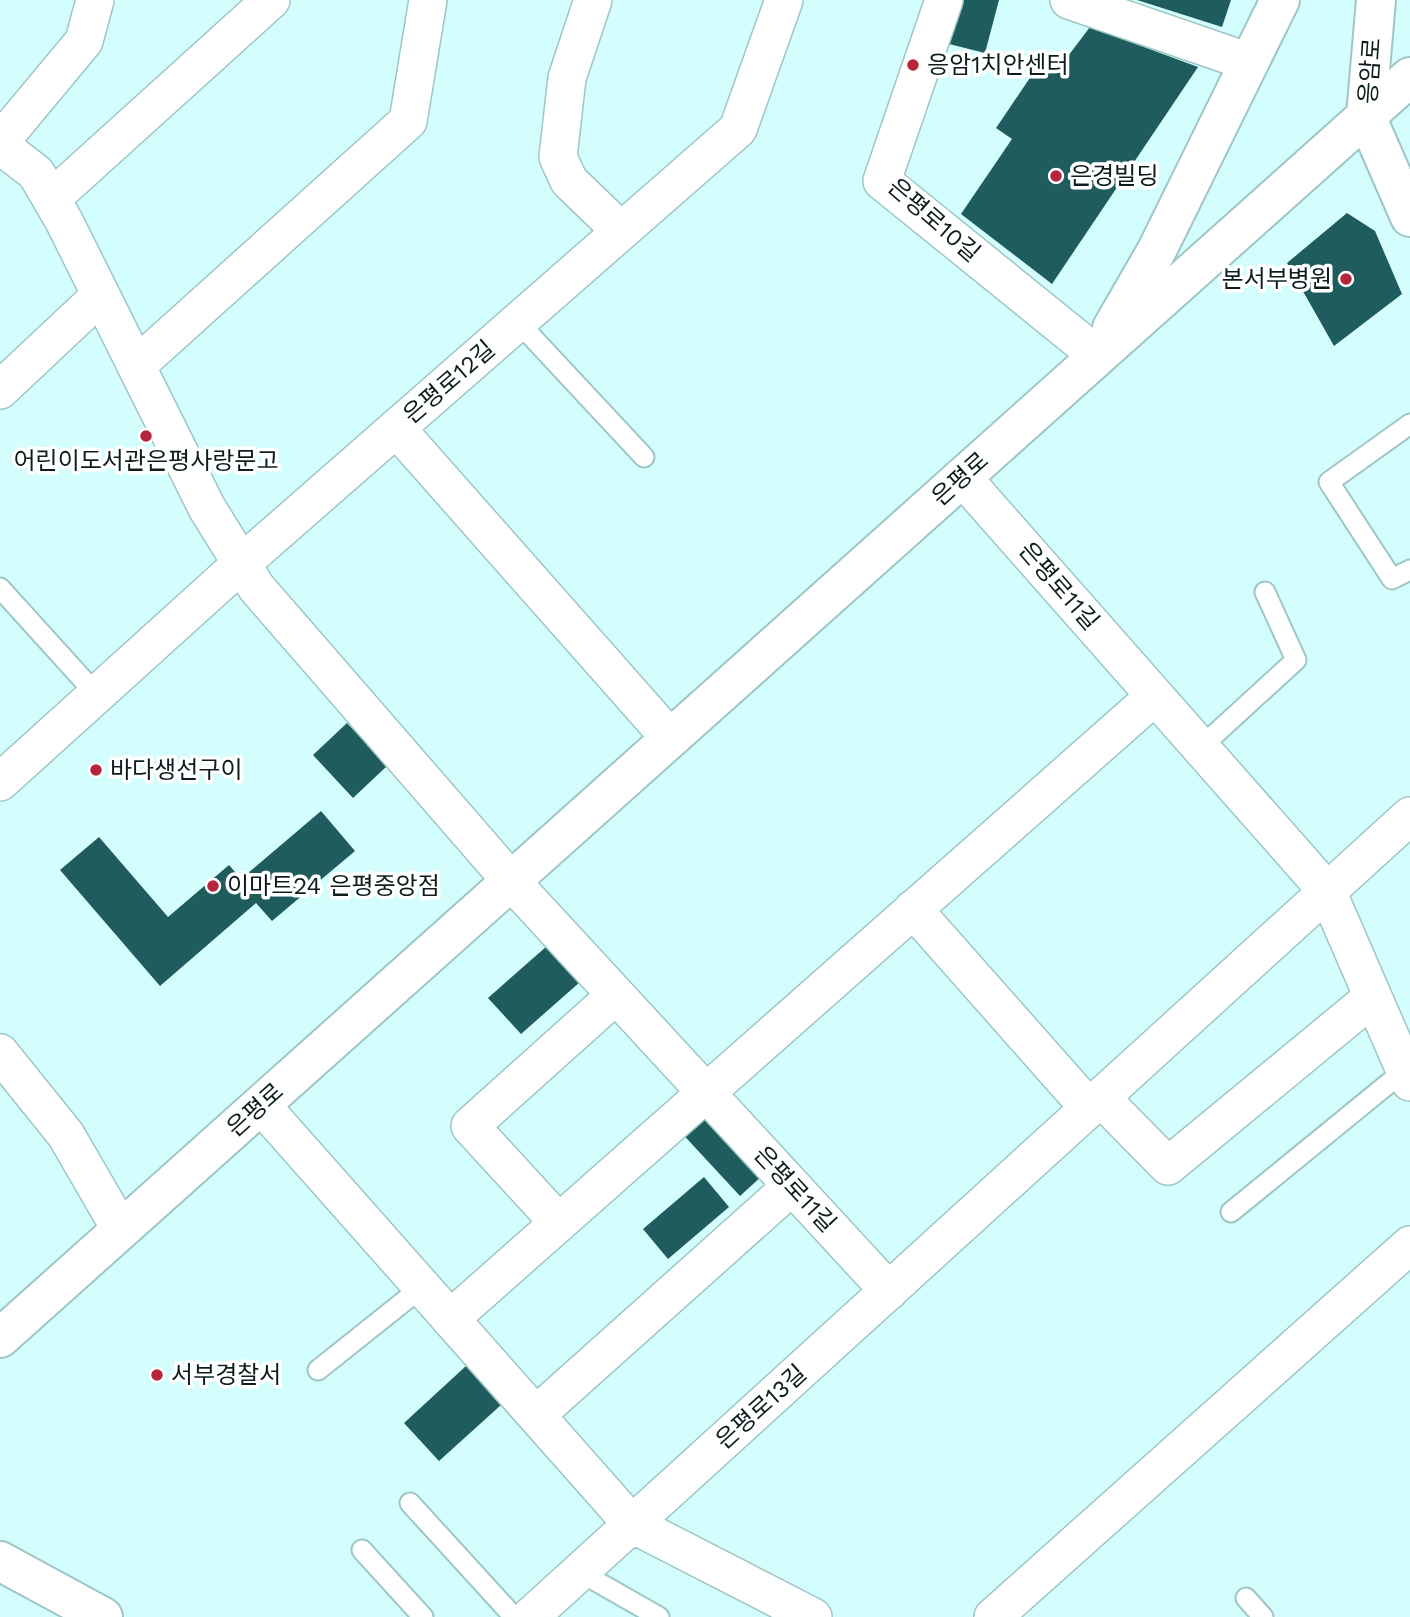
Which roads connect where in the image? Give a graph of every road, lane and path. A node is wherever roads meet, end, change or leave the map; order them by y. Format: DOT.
graph roads {
  1 [pos="95,0"];
  2 [pos="271,0"];
  3 [pos="428,0"];
  4 [pos="593,0"];
  5 [pos="784,0"];
  6 [pos="944,0"];
  7 [pos="1069,0"];
  8 [pos="1280,0"];
  9 [pos="1376,0"];
  10 [pos="1249,62"];
  11 [pos="1410,76"];
  12 [pos="1366,116"];
  13 [pos="0,143"];
  14 [pos="51,199"];
  15 [pos="1410,217"];
  16 [pos="621,231"];
  17 [pos="101,295"];
  18 [pos="518,322"];
  19 [pos="1097,355"];
  20 [pos="136,366"];
  21 [pos="0,390"];
  22 [pos="1410,425"];
  23 [pos="397,428"];
  24 [pos="644,457"];
  25 [pos="962,477"];
  26 [pos="241,564"];
  27 [pos="1401,575"];
  28 [pos="0,588"];
  29 [pos="1265,593"];
  30 [pos="96,694"];
  31 [pos="1155,696"];
  32 [pos="670,738"];
  33 [pos="1201,747"];
  34 [pos="0,782"];
  35 [pos="1410,816"];
  36 [pos="511,881"];
  37 [pos="1327,891"];
  38 [pos="913,909"];
  39 [pos="616,995"];
  40 [pos="1390,1015"];
  41 [pos="0,1053"];
  42 [pos="1407,1076"];
  43 [pos="706,1093"];
  44 [pos="1095,1103"];
  45 [pos="261,1105"];
  46 [pos="792,1186"];
  47 [pos="1231,1212"];
  48 [pos="559,1223"];
  49 [pos="121,1230"];
  50 [pos="1410,1245"];
  51 [pos="422,1287"];
  52 [pos="889,1291"];
  53 [pos="450,1319"];
  54 [pos="0,1338"];
  55 [pos="318,1370"];
  56 [pos="536,1415"];
  57 [pos="410,1503"];
  58 [pos="632,1524"];
  59 [pos="362,1550"];
  60 [pos="0,1561"];
  61 [pos="579,1572"];
  62 [pos="1246,1598"];
  63 [pos="103,1617"];
  64 [pos="423,1617"];
  65 [pos="514,1617"];
  66 [pos="530,1617"];
  67 [pos="659,1617"];
  68 [pos="813,1617"];
  69 [pos="993,1617"];
  70 [pos="1263,1617"];
  1 -- 13 [label="street"];
  2 -- 14 [label="street"];
  3 -- 20 [label="street"];
  4 -- 16 [label="street"];
  5 -- 16 [label="street"];
  6 -- 19 [label="street, 은평로10길"];
  7 -- 10 [label="street"];
  8 -- 10 [label="main road"];
  9 -- 12 [label="main road, 응암로"];
  10 -- 19 [label="main road"];
  11 -- 12 [label="main road, 은평로"];
  12 -- 15 [label="main road, 응암로"];
  12 -- 19 [label="main road, 은평로"];
  13 -- 14 [label="street"];
  14 -- 17 [label="street"];
  16 -- 18 [label="street"];
  17 -- 20 [label="street"];
  17 -- 21 [label="street"];
  18 -- 23 [label="street, 은평로12길"];
  18 -- 24 [label="lane, 은평로12길"];
  19 -- 25 [label="main road, 은평로"];
  20 -- 26 [label="street"];
  22 -- 27 [label="lane"];
  23 -- 26 [label="street, 은평로12길"];
  23 -- 32 [label="street"];
  25 -- 31 [label="street, 은평로11길"];
  25 -- 32 [label="main road, 은평로"];
  26 -- 30 [label="street, 은평로12길"];
  26 -- 36 [label="street"];
  28 -- 30 [label="lane"];
  29 -- 33 [label="lane"];
  30 -- 34 [label="street, 은평로12길"];
  31 -- 33 [label="street, 은평로11길"];
  31 -- 38 [label="street"];
  32 -- 36 [label="main road, 은평로"];
  33 -- 37 [label="street, 은평로11길"];
  35 -- 37 [label="street"];
  36 -- 39 [label="street"];
  36 -- 45 [label="main road, 은평로"];
  37 -- 40 [label="street, 은평로11길"];
  37 -- 44 [label="street"];
  38 -- 43 [label="street"];
  38 -- 44 [label="street"];
  39 -- 43 [label="street, 은평로11길"];
  39 -- 48 [label="street"];
  40 -- 42 [label="street, 은평로11길"];
  40 -- 44 [label="street"];
  41 -- 49 [label="street"];
  42 -- 47 [label="lane"];
  43 -- 46 [label="street, 은평로11길"];
  43 -- 48 [label="street"];
  44 -- 52 [label="street"];
  45 -- 49 [label="main road, 은평로"];
  45 -- 51 [label="street"];
  46 -- 52 [label="street, 은평로11길"];
  46 -- 56 [label="street"];
  48 -- 53 [label="street"];
  49 -- 54 [label="main road, 은평로"];
  50 -- 69 [label="street"];
  51 -- 53 [label="street"];
  51 -- 55 [label="lane"];
  52 -- 58 [label="street, 은평로13길"];
  53 -- 56 [label="street"];
  56 -- 58 [label="street"];
  57 -- 65 [label="lane"];
  58 -- 61 [label="street, 은평로13길"];
  58 -- 68 [label="street"];
  59 -- 64 [label="lane"];
  60 -- 63 [label="main road"];
  61 -- 66 [label="street, 은평로13길"];
  61 -- 67 [label="lane"];
  62 -- 70 [label="lane"];
}
